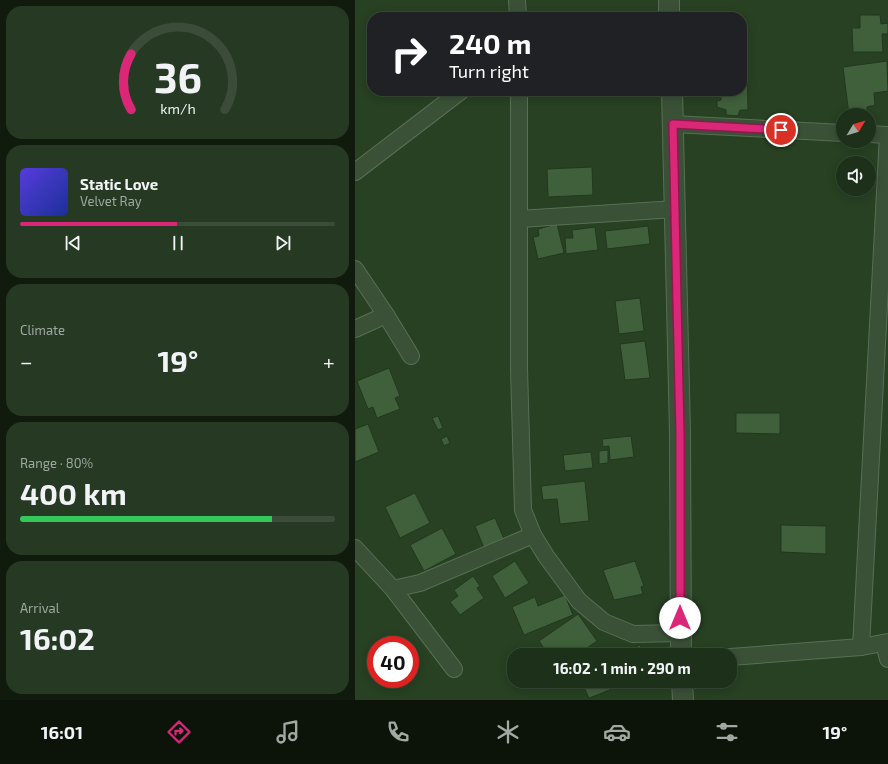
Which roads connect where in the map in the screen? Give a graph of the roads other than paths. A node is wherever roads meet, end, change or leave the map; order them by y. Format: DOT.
graph roads {
  1 [pos="517,0"];
  2 [pos="669,0"];
  3 [pos="518,12"];
  4 [pos="669,12"];
  5 [pos="454,96"];
  6 [pos="519,96"];
  7 [pos="672,96"];
  8 [pos="673,124"];
  9 [pos="836,133"];
  10 [pos="876,134"];
  11 [pos="888,135"];
  12 [pos="355,172"];
  13 [pos="675,209"];
  14 [pos="519,219"];
  15 [pos="355,270"];
  16 [pos="386,315"];
  17 [pos="355,329"];
  18 [pos="411,356"];
  19 [pos="533,535"];
  20 [pos="355,548"];
  21 [pos="393,589"];
  22 [pos="680,633"];
  23 [pos="886,643"];
  24 [pos="861,646"];
  25 [pos="681,648"];
  26 [pos="737,656"];
  27 [pos="888,660"];
  28 [pos="454,669"];
  29 [pos="682,688"];
  30 [pos="683,700"];
  1 -- 3 [label="street"];
  2 -- 4 [label="street"];
  5 -- 12 [label="street"];
  6 -- 14 [label="street"];
  7 -- 8 [label="street"];
  8 -- 9 [label="street"];
  8 -- 13 [label="street"];
  10 -- 11 [label="street"];
  11 -- 24 [label="street"];
  13 -- 14 [label="street"];
  13 -- 22 [label="street"];
  14 -- 19 [label="street"];
  15 -- 16 [label="street"];
  16 -- 17 [label="street"];
  16 -- 18 [label="street"];
  19 -- 21 [label="street"];
  19 -- 22 [label="street"];
  20 -- 21 [label="street"];
  21 -- 28 [label="street"];
  22 -- 25 [label="street"];
  23 -- 24 [label="street"];
  23 -- 27 [label="street"];
  24 -- 26 [label="street"];
  29 -- 30 [label="street"];
}
